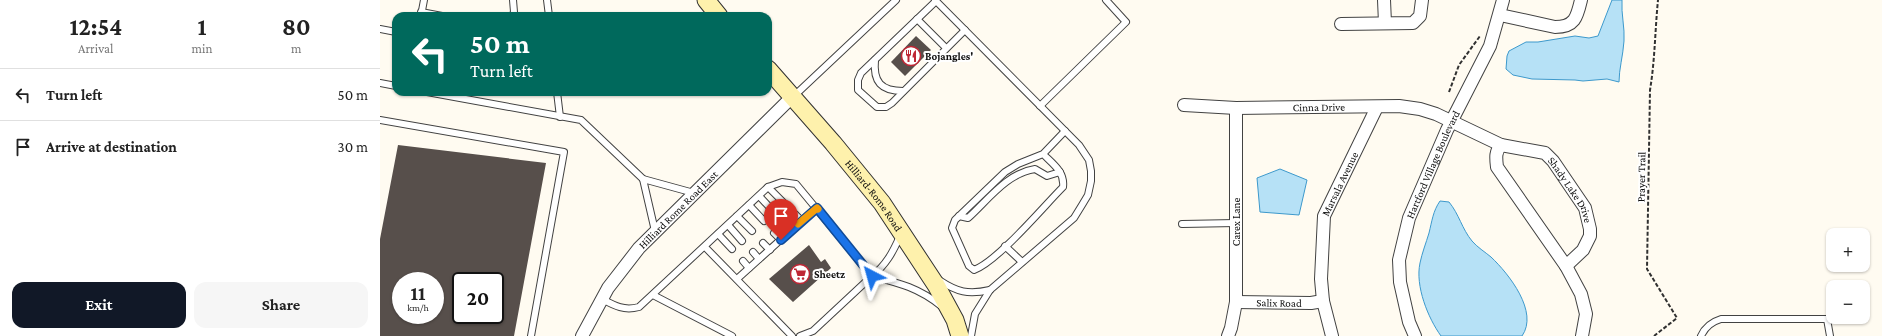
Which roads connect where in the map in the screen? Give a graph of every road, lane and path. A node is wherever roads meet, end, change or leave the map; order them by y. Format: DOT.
graph roads {
  1 [pos="424,0"];
  2 [pos="512,0"];
  3 [pos="547,0"];
  4 [pos="706,0"];
  5 [pos="896,0"];
  6 [pos="1106,0"];
  7 [pos="1384,0"];
  8 [pos="1422,0"];
  9 [pos="1503,0"];
  10 [pos="1581,0"];
  11 [pos="1658,0"];
  12 [pos="936,1"];
  13 [pos="421,12"];
  14 [pos="514,12"];
  15 [pos="548,12"];
  16 [pos="716,12"];
  17 [pos="1500,15"];
  18 [pos="917,19"];
  19 [pos="1385,23"];
  20 [pos="1341,24"];
  21 [pos="380,29"];
  22 [pos="965,30"];
  23 [pos="392,31"];
  24 [pos="1480,35"];
  25 [pos="946,48"];
  26 [pos="875,60"];
  27 [pos="772,73"];
  28 [pos="380,83"];
  29 [pos="392,85"];
  30 [pos="903,91"];
  31 [pos="1448,92"];
  32 [pos="448,96"];
  33 [pos="557,96"];
  34 [pos="793,96"];
  35 [pos="1184,105"];
  36 [pos="1040,106"];
  37 [pos="1377,107"];
  38 [pos="1236,108"];
  39 [pos="560,117"];
  40 [pos="380,120"];
  41 [pos="1452,122"];
  42 [pos="1065,131"];
  43 [pos="1501,145"];
  44 [pos="1044,154"];
  45 [pos="1060,172"];
  46 [pos="643,179"];
  47 [pos="768,187"];
  48 [pos="694,193"];
  49 [pos="759,196"];
  50 [pos="784,203"];
  51 [pos="749,205"];
  52 [pos="817,208"];
  53 [pos="774,212"];
  54 [pos="795,214"];
  55 [pos="738,216"];
  56 [pos="959,216"];
  57 [pos="764,221"];
  58 [pos="802,221"];
  59 [pos="784,223"];
  60 [pos="1236,223"];
  61 [pos="1182,224"];
  62 [pos="728,225"];
  63 [pos="791,230"];
  64 [pos="655,231"];
  65 [pos="752,231"];
  66 [pos="902,232"];
  67 [pos="774,233"];
  68 [pos="718,234"];
  69 [pos="781,240"];
  70 [pos="742,241"];
  71 [pos="763,243"];
  72 [pos="1005,246"];
  73 [pos="704,247"];
  74 [pos="732,250"];
  75 [pos="770,250"];
  76 [pos="753,252"];
  77 [pos="759,259"];
  78 [pos="743,261"];
  79 [pos="1022,262"];
  80 [pos="1566,266"];
  81 [pos="749,268"];
  82 [pos="928,272"];
  83 [pos="872,276"];
  84 [pos="736,279"];
  85 [pos="990,290"];
  86 [pos="653,295"];
  87 [pos="602,299"];
  88 [pos="1323,301"];
  89 [pos="1236,302"];
  90 [pos="951,314"];
  91 [pos="531,336"];
  92 [pos="582,336"];
  93 [pos="732,336"];
  94 [pos="792,336"];
  95 [pos="800,336"];
  96 [pos="960,336"];
  97 [pos="971,336"];
  98 [pos="1228,336"];
  99 [pos="1332,336"];
  100 [pos="1415,336"];
  101 [pos="1582,336"];
  102 [pos="1654,336"];
  103 [pos="1701,336"];
  104 [pos="1830,336"];
  1 -- 13 [label="lane"];
  2 -- 14 [label="lane"];
  3 -- 15 [label="lane"];
  4 -- 16 [label="main road"];
  5 -- 34 [label="lane"];
  6 -- 36 [label="lane"];
  7 -- 19 [label="street"];
  8 -- 19 [label="street"];
  9 -- 17 [label="street, Hartford Village Boulevard"];
  10 -- 17 [label="street"];
  11 -- 102 [label="path, Prayer Trail"];
  12 -- 18 [label="lane"];
  12 -- 22 [label="lane"];
  17 -- 41 [label="street, Hartford Village Boulevard"];
  18 -- 25 [label="lane"];
  18 -- 26 [label="lane"];
  19 -- 20 [label="street"];
  21 -- 23 [label="lane"];
  22 -- 25 [label="lane"];
  22 -- 36 [label="lane"];
  24 -- 31 [label="path"];
  25 -- 30 [label="lane"];
  26 -- 30 [label="lane"];
  26 -- 30 [label="lane"];
  27 -- 34 [label="main road, Hilliard-Rome Road"];
  28 -- 29 [label="lane"];
  32 -- 39 [label="lane"];
  33 -- 39 [label="lane"];
  34 -- 48 [label="street, Hilliard Rome Road East"];
  34 -- 66 [label="main road, Hilliard-Rome Road"];
  35 -- 38 [label="street, Cinna Drive"];
  36 -- 42 [label="lane"];
  37 -- 38 [label="street, Cinna Drive"];
  37 -- 41 [label="street, Cinna Drive"];
  37 -- 88 [label="street, Marsala Avenue"];
  38 -- 60 [label="street, Carex Lane"];
  39 -- 46 [label="lane"];
  40 -- 91 [label="lane"];
  41 -- 43 [label="street, Shady Lake Drive"];
  41 -- 100 [label="street, Hartford Village Boulevard"];
  42 -- 44 [label="lane"];
  42 -- 79 [label="lane"];
  43 -- 80 [label="street"];
  43 -- 80 [label="street, Shady Lake Drive"];
  44 -- 45 [label="lane"];
  44 -- 56 [label="lane"];
  45 -- 56 [label="lane"];
  45 -- 72 [label="lane"];
  46 -- 48 [label="lane"];
  46 -- 64 [label="lane"];
  47 -- 49 [label="lane"];
  47 -- 50 [label="lane"];
  47 -- 52 [label="lane"];
  48 -- 64 [label="street, Hilliard Rome Road East"];
  49 -- 51 [label="lane"];
  49 -- 53 [label="lane"];
  51 -- 55 [label="lane"];
  51 -- 57 [label="lane"];
  52 -- 58 [label="lane"];
  52 -- 83 [label="lane"];
  54 -- 58 [label="lane"];
  55 -- 62 [label="lane"];
  55 -- 65 [label="lane"];
  56 -- 72 [label="lane"];
  58 -- 63 [label="lane"];
  59 -- 63 [label="lane"];
  60 -- 61 [label="lane"];
  60 -- 89 [label="street, Carex Lane"];
  62 -- 68 [label="lane"];
  62 -- 70 [label="lane"];
  63 -- 69 [label="lane"];
  64 -- 87 [label="street, Hilliard Rome Road East"];
  66 -- 82 [label="main road, Hilliard-Rome Road"];
  66 -- 83 [label="lane"];
  67 -- 69 [label="lane"];
  68 -- 73 [label="lane"];
  68 -- 74 [label="lane"];
  69 -- 75 [label="lane"];
  71 -- 75 [label="lane"];
  72 -- 79 [label="lane"];
  73 -- 84 [label="lane"];
  73 -- 86 [label="lane"];
  75 -- 77 [label="lane"];
  76 -- 77 [label="lane"];
  77 -- 81 [label="lane"];
  78 -- 81 [label="lane"];
  79 -- 85 [label="lane"];
  80 -- 101 [label="street"];
  81 -- 84 [label="lane"];
  82 -- 85 [label="lane"];
  82 -- 90 [label="main road, Hilliard-Rome Road"];
  83 -- 90 [label="lane"];
  83 -- 95 [label="lane"];
  84 -- 94 [label="lane"];
  85 -- 97 [label="lane"];
  86 -- 87 [label="lane"];
  86 -- 93 [label="lane"];
  87 -- 92 [label="street, Hilliard Rome Road East"];
  88 -- 89 [label="street, Salix Road"];
  88 -- 99 [label="street, Marsala Avenue"];
  89 -- 98 [label="street, Carex Lane"];
  90 -- 96 [label="main road, Hilliard-Rome Road"];
  103 -- 104 [label="lane"];
}
